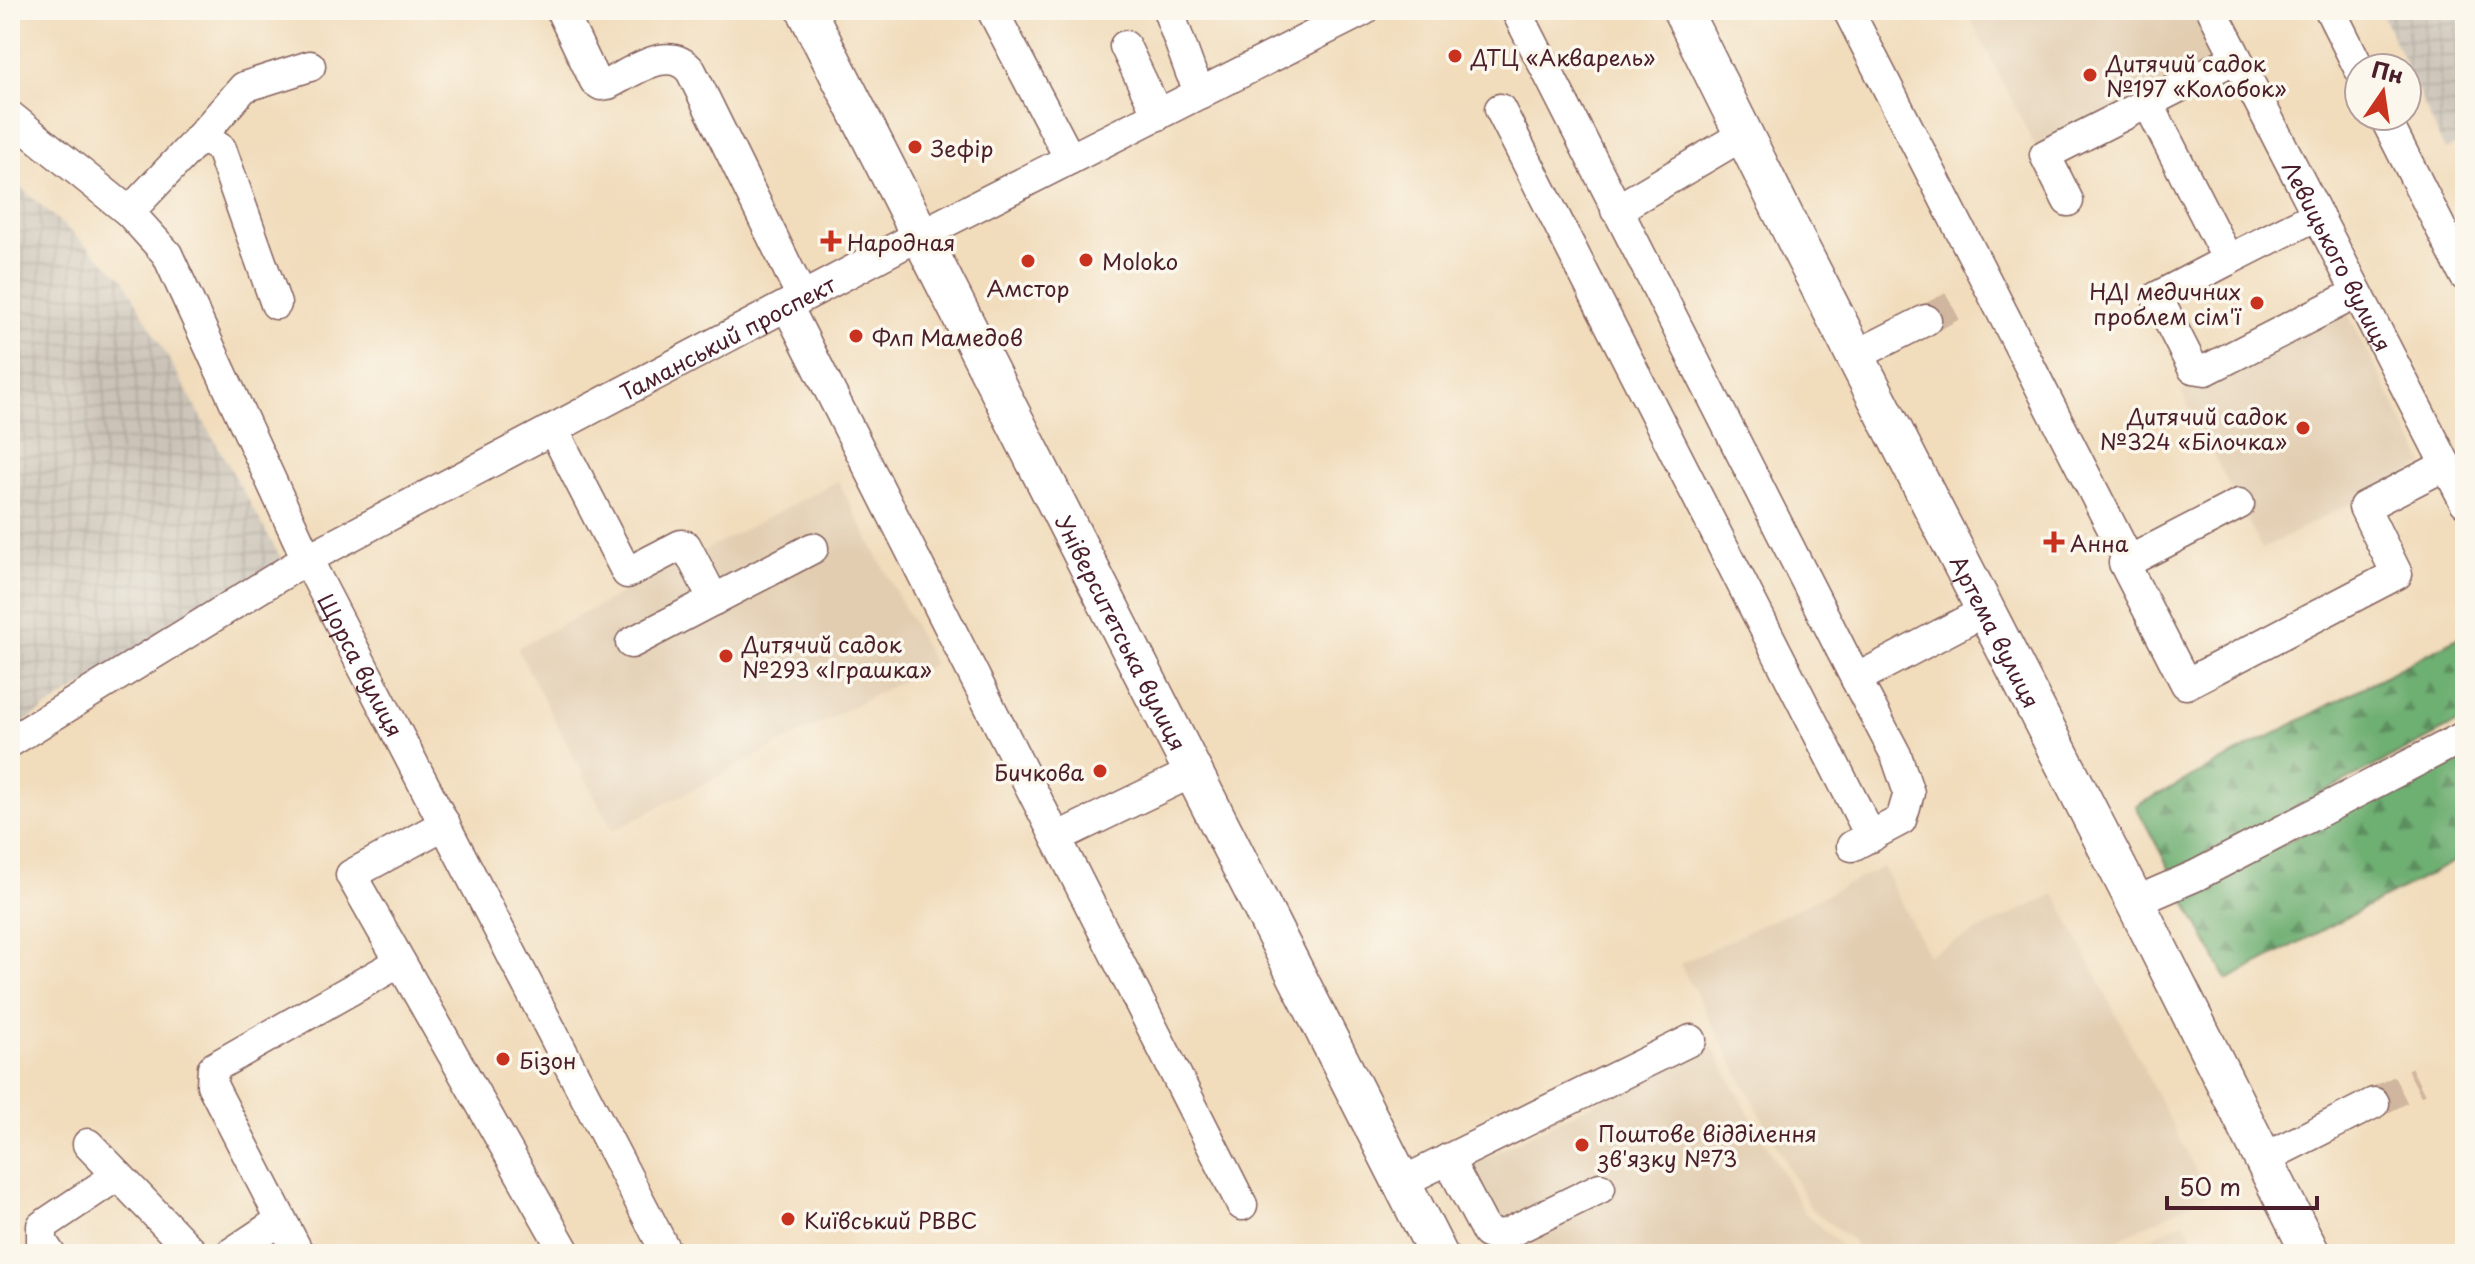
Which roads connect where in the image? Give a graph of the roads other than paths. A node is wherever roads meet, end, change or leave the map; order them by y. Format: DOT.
graph roads {
  1 [pos="561,10"];
  2 [pos="806,10"];
  3 [pos="992,10"];
  4 [pos="1168,10"];
  5 [pos="1364,10"];
  6 [pos="1516,10"];
  7 [pos="1682,10"];
  8 [pos="1848,10"];
  9 [pos="2212,10"];
  10 [pos="2330,10"];
  11 [pos="1125,46"];
  12 [pos="2351,52"];
  13 [pos="2236,58"];
  14 [pos="310,66"];
  15 [pos="1201,93"];
  16 [pos="2148,103"];
  17 [pos="1500,109"];
  18 [pos="1158,115"];
  19 [pos="10,116"];
  20 [pos="2392,132"];
  21 [pos="1743,135"];
  22 [pos="201,136"];
  23 [pos="1070,159"];
  24 [pos="2068,201"];
  25 [pos="1616,210"];
  26 [pos="129,212"];
  27 [pos="2317,215"];
  28 [pos="920,235"];
  29 [pos="2228,260"];
  30 [pos="2465,276"];
  31 [pos="2357,293"];
  32 [pos="794,301"];
  33 [pos="276,304"];
  34 [pos="1926,320"];
  35 [pos="1855,356"];
  36 [pos="553,429"];
  37 [pos="2458,483"];
  38 [pos="2239,504"];
  39 [pos="813,548"];
  40 [pos="307,559"];
  41 [pos="2129,561"];
  42 [pos="714,600"];
  43 [pos="1985,611"];
  44 [pos="631,643"];
  45 [pos="1856,679"];
  46 [pos="2465,736"];
  47 [pos="10,742"];
  48 [pos="1193,772"];
  49 [pos="445,824"];
  50 [pos="1056,838"];
  51 [pos="2135,902"];
  52 [pos="400,962"];
  53 [pos="1691,1040"];
  54 [pos="2374,1103"];
  55 [pos="88,1144"];
  56 [pos="1448,1159"];
  57 [pos="2263,1159"];
  58 [pos="118,1175"];
  59 [pos="1402,1182"];
  60 [pos="1600,1188"];
  61 [pos="1242,1205"];
  62 [pos="281,1220"];
  63 [pos="50,1254"];
  64 [pos="194,1254"];
  65 [pos="230,1254"];
  66 [pos="299,1254"];
  67 [pos="566,1254"];
  68 [pos="667,1254"];
  69 [pos="1438,1254"];
  70 [pos="2311,1254"];
  1 -- 32 [label="street"];
  2 -- 28 [label="main road, Університетська вулиця"];
  3 -- 23 [label="street"];
  4 -- 15 [label="street"];
  5 -- 15 [label="street, Таманський проспект"];
  6 -- 25 [label="street"];
  7 -- 21 [label="main road, Артема вулиця"];
  8 -- 41 [label="street"];
  9 -- 13 [label="street, Левицького вулиця"];
  10 -- 12 [label="street"];
  11 -- 18 [label="street"];
  13 -- 16 [label="street"];
  13 -- 27 [label="street, Левицького вулиця"];
  14 -- 22 [label="street"];
  15 -- 18 [label="street, Таманський проспект"];
  16 -- 24 [label="street"];
  16 -- 29 [label="street"];
  17 -- 45 [label="street"];
  18 -- 23 [label="street, Таманський проспект"];
  19 -- 26 [label="street, Щорса вулиця"];
  20 -- 30 [label="street"];
  21 -- 25 [label="street"];
  21 -- 35 [label="main road, Артема вулиця"];
  22 -- 26 [label="street"];
  22 -- 33 [label="street"];
  23 -- 28 [label="street, Таманський проспект"];
  25 -- 45 [label="street"];
  26 -- 40 [label="street, Щорса вулиця"];
  27 -- 29 [label="street"];
  27 -- 31 [label="street, Левицького вулиця"];
  28 -- 32 [label="street, Таманський проспект"];
  28 -- 48 [label="main road, Університетська вулиця"];
  29 -- 31 [label="street"];
  31 -- 37 [label="street, Левицького вулиця"];
  32 -- 36 [label="street, Таманський проспект"];
  32 -- 50 [label="street"];
  34 -- 35 [label="street"];
  35 -- 43 [label="main road, Артема вулиця"];
  36 -- 40 [label="street, Таманський проспект"];
  36 -- 42 [label="street"];
  37 -- 41 [label="street"];
  38 -- 41 [label="street"];
  39 -- 42 [label="street"];
  40 -- 47 [label="street, Таманський проспект"];
  40 -- 49 [label="street, Щорса вулиця"];
  42 -- 44 [label="street"];
  43 -- 45 [label="street"];
  43 -- 51 [label="main road, Артема вулиця"];
  46 -- 51 [label="street"];
  48 -- 50 [label="street"];
  48 -- 59 [label="main road, Університетська вулиця"];
  49 -- 52 [label="street"];
  49 -- 68 [label="street, Щорса вулиця"];
  50 -- 61 [label="street"];
  51 -- 57 [label="main road, Артема вулиця"];
  52 -- 62 [label="street"];
  52 -- 67 [label="street"];
  53 -- 56 [label="street"];
  54 -- 57 [label="street"];
  55 -- 58 [label="street"];
  56 -- 59 [label="street"];
  56 -- 60 [label="street"];
  57 -- 70 [label="main road, Артема вулиця"];
  58 -- 63 [label="street"];
  58 -- 64 [label="street"];
  59 -- 69 [label="main road, Університетська вулиця"];
  62 -- 65 [label="street"];
  62 -- 66 [label="street"];
}
